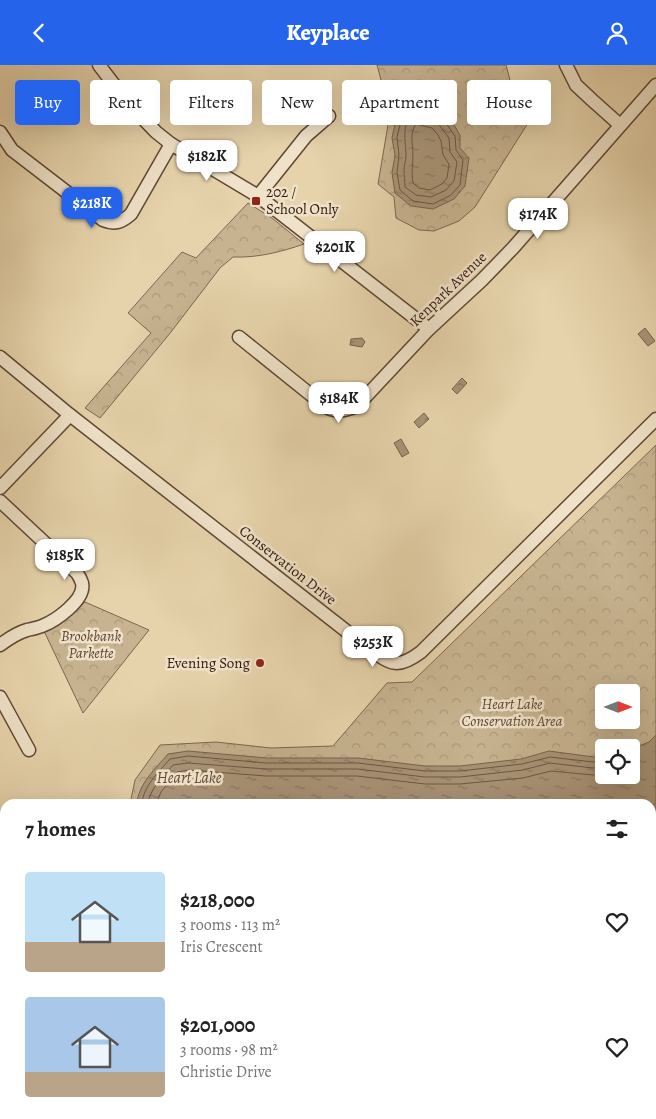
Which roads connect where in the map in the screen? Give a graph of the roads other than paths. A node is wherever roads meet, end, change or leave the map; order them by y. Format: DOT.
graph roads {
  1 [pos="99,65"];
  2 [pos="566,65"];
  3 [pos="656,85"];
  4 [pos="319,125"];
  5 [pos="620,125"];
  6 [pos="0,132"];
  7 [pos="171,144"];
  8 [pos="258,196"];
  9 [pos="429,329"];
  10 [pos="239,337"];
  11 [pos="0,357"];
  12 [pos="70,415"];
  13 [pos="656,419"];
  14 [pos="0,488"];
  15 [pos="0,501"];
  16 [pos="0,645"];
  17 [pos="0,697"];
  18 [pos="29,750"];
  1 -- 7 [label="street"];
  2 -- 5 [label="street"];
  3 -- 5 [label="street, Kenpark Avenue"];
  4 -- 8 [label="street"];
  5 -- 9 [label="street, Kenpark Avenue"];
  6 -- 7 [label="street"];
  7 -- 8 [label="street"];
  8 -- 9 [label="street"];
  9 -- 10 [label="street, Kenpark Avenue"];
  11 -- 12 [label="street, Conservation Drive"];
  12 -- 13 [label="street, Conservation Drive"];
  12 -- 14 [label="street"];
  15 -- 16 [label="street"];
  17 -- 18 [label="street"];
}
